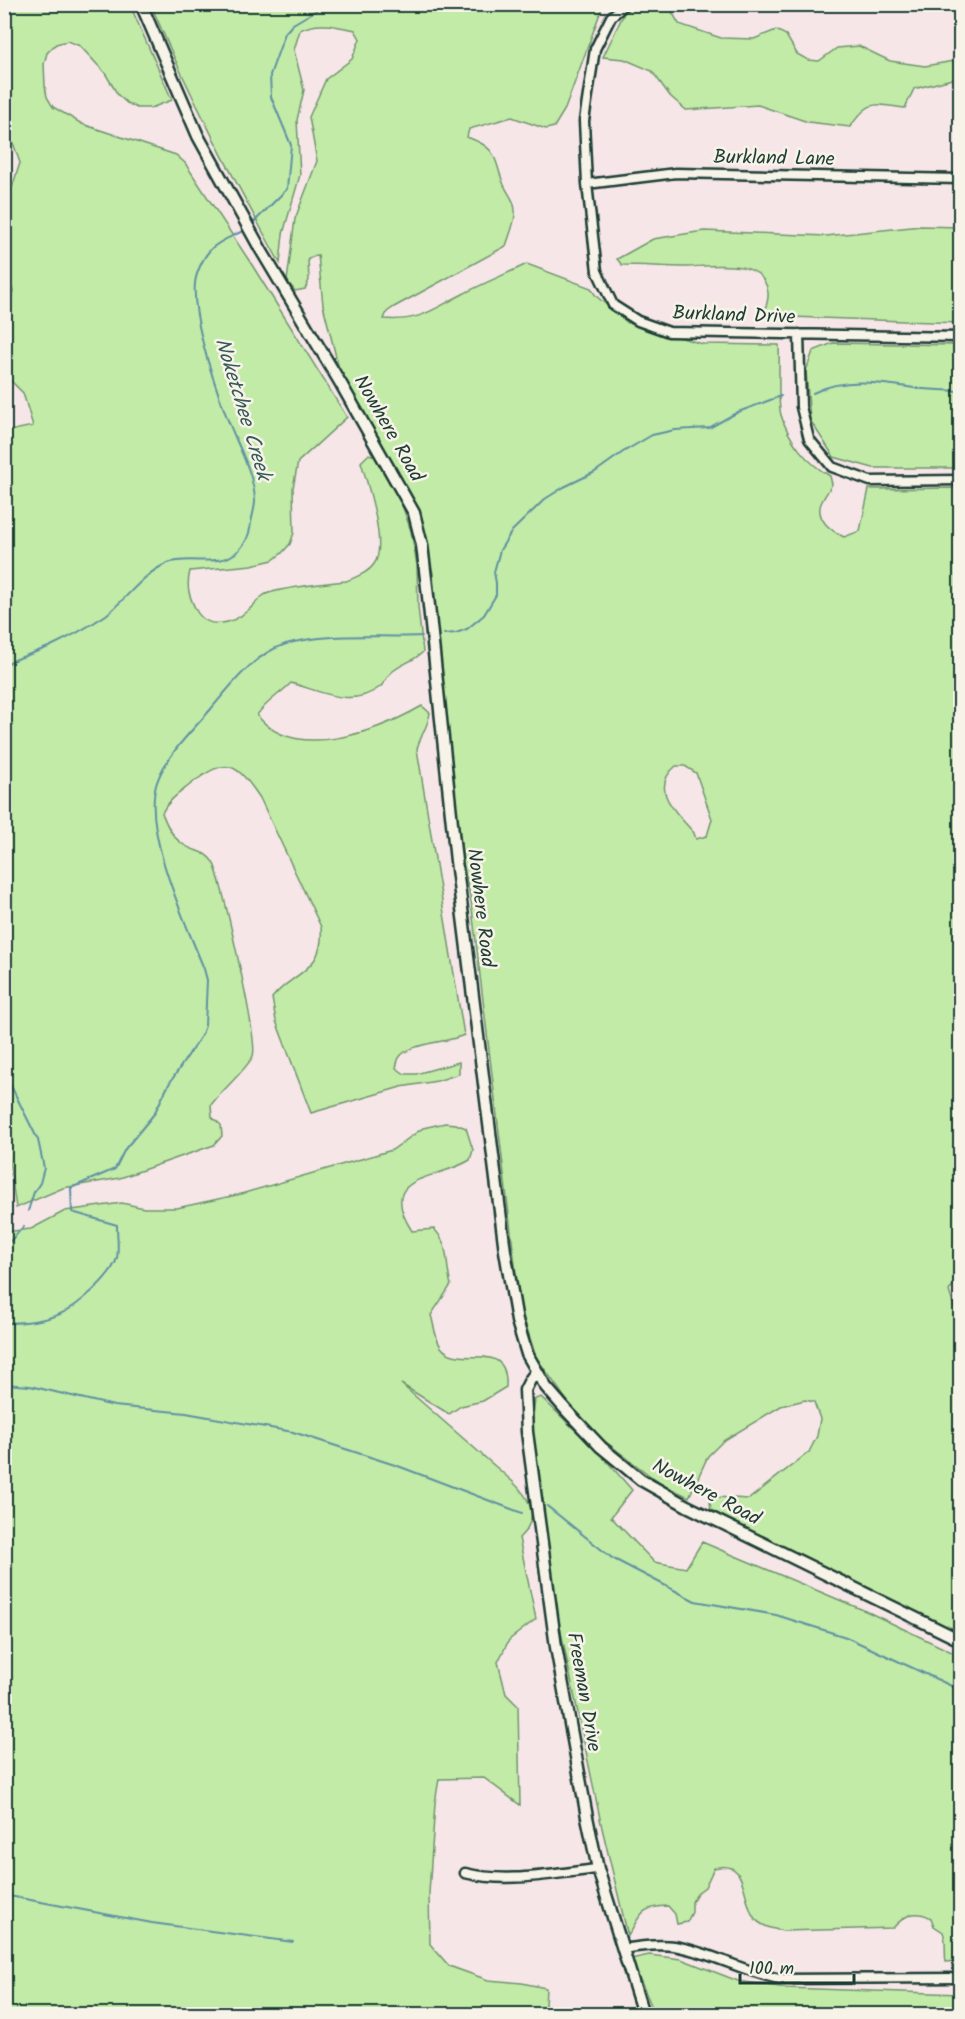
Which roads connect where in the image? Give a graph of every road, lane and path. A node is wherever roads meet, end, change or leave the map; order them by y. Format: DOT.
graph roads {
  1 [pos="141,4"];
  2 [pos="625,4"];
  3 [pos="960,179"];
  4 [pos="587,184"];
  5 [pos="800,334"];
  6 [pos="960,338"];
  7 [pos="960,480"];
  8 [pos="536,1372"];
  9 [pos="960,1640"];
  10 [pos="598,1869"];
  11 [pos="465,1873"];
  12 [pos="623,1949"];
  13 [pos="960,1978"];
  14 [pos="643,2014"];
  1 -- 8 [label="street, Nowhere Road"];
  2 -- 4 [label="street, Burkland Drive"];
  3 -- 4 [label="street, Burkland Lane"];
  4 -- 5 [label="street, Burkland Drive"];
  5 -- 6 [label="street, Burkland Drive"];
  5 -- 7 [label="street"];
  8 -- 9 [label="street, Nowhere Road"];
  8 -- 10 [label="street, Freeman Drive"];
  10 -- 11 [label="street"];
  10 -- 12 [label="street, Freeman Drive"];
  12 -- 13 [label="street"];
  12 -- 14 [label="street, Freeman Drive"];
}
